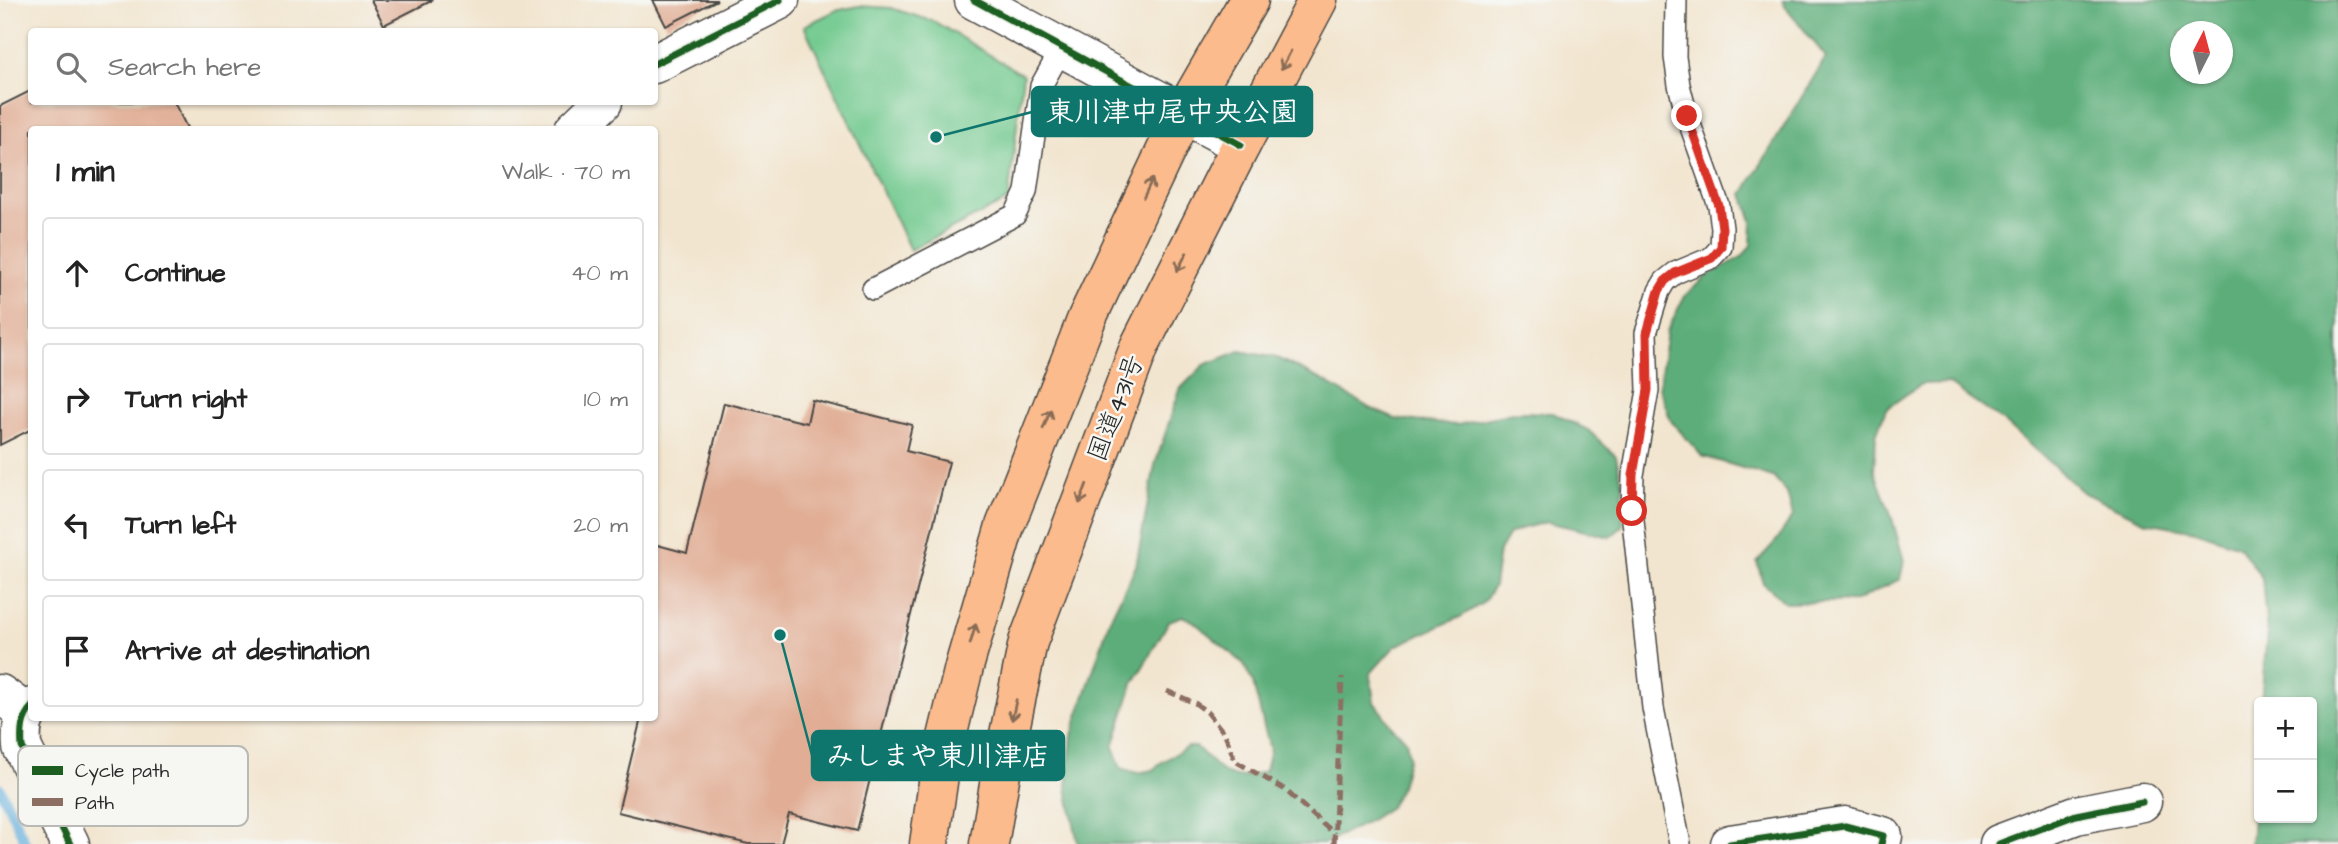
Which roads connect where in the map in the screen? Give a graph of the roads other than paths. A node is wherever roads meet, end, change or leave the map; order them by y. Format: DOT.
graph roads {
  1 [pos="780,0"];
  2 [pos="975,0"];
  3 [pos="1248,0"];
  4 [pos="1318,0"];
  5 [pos="1676,0"];
  6 [pos="1062,48"];
  7 [pos="658,62"];
  8 [pos="600,105"];
  9 [pos="1183,114"];
  10 [pos="578,126"];
  11 [pos="1241,145"];
  12 [pos="873,289"];
  13 [pos="19,705"];
  14 [pos="22,746"];
  15 [pos="2143,802"];
  16 [pos="61,826"];
  17 [pos="1890,842"];
  18 [pos="70,844"];
  19 [pos="929,844"];
  20 [pos="989,844"];
  21 [pos="1680,844"];
  22 [pos="1730,844"];
  23 [pos="1999,844"];
  1 -- 7 [label="street"];
  2 -- 6 [label="street"];
  3 -- 9 [label="highway"];
  4 -- 11 [label="highway, 国道431号, one-way"];
  5 -- 21 [label="lane"];
  6 -- 9 [label="street"];
  6 -- 12 [label="lane"];
  8 -- 10 [label="street"];
  9 -- 11 [label="street"];
  19 -- 9 [label="highway, one-way"];
  11 -- 20 [label="highway, 国道431号, one-way"];
  13 -- 14 [label="street"];
  15 -- 23 [label="street"];
  16 -- 18 [label="street"];
  17 -- 22 [label="street"];
}
